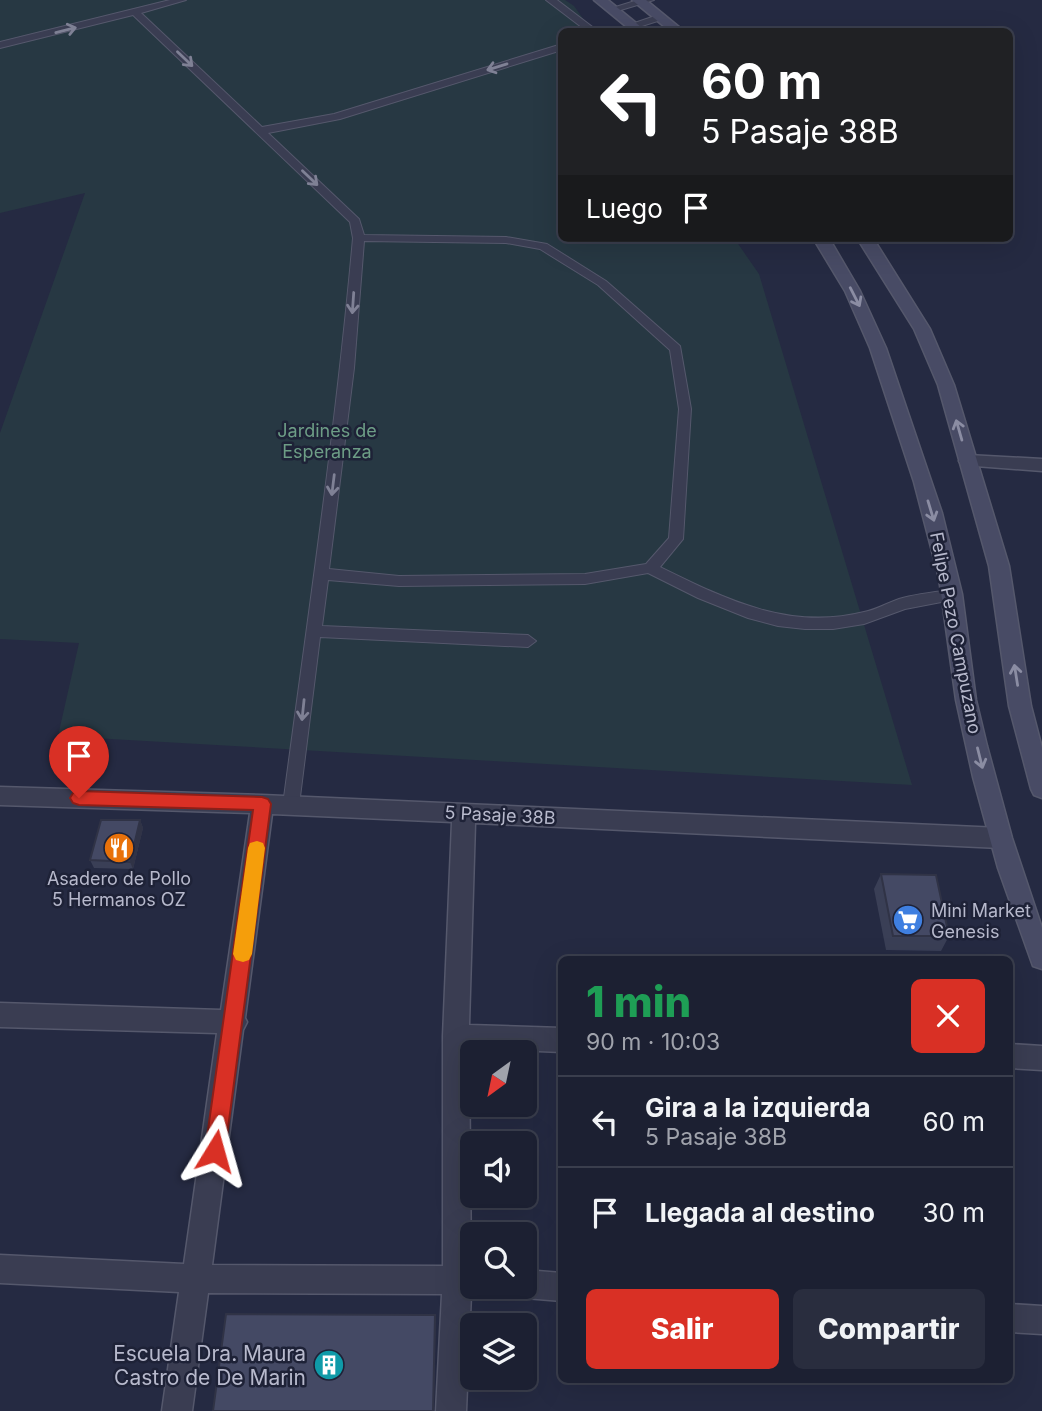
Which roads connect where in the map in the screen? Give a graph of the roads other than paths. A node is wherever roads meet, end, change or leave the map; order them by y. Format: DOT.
graph roads {
  1 [pos="181,0"];
  2 [pos="551,0"];
  3 [pos="600,0"];
  4 [pos="642,1"];
  5 [pos="614,9"];
  6 [pos="135,12"];
  7 [pos="661,18"];
  8 [pos="590,28"];
  9 [pos="638,28"];
  10 [pos="674,28"];
  11 [pos="1,46"];
  12 [pos="558,48"];
  13 [pos="260,131"];
  14 [pos="359,237"];
  15 [pos="824,242"];
  16 [pos="868,242"];
  17 [pos="968,461"];
  18 [pos="1042,465"];
  19 [pos="650,568"];
  20 [pos="322,574"];
  21 [pos="952,595"];
  22 [pos="312,631"];
  23 [pos="528,641"];
  24 [pos="1042,789"];
  25 [pos="0,796"];
  26 [pos="262,804"];
  27 [pos="291,805"];
  28 [pos="464,814"];
  29 [pos="1000,838"];
  30 [pos="1042,958"];
  31 [pos="0,1015"];
  32 [pos="234,1022"];
  33 [pos="456,1036"];
  34 [pos="558,1040"];
  35 [pos="1013,1056"];
  36 [pos="1042,1058"];
  37 [pos="463,1222"];
  38 [pos="0,1269"];
  39 [pos="196,1279"];
  40 [pos="460,1280"];
  41 [pos="537,1285"];
  42 [pos="558,1287"];
  43 [pos="463,1299"];
  44 [pos="1013,1318"];
  45 [pos="1042,1320"];
  46 [pos="177,1411"];
  47 [pos="451,1411"];
  1 -- 6 [label="lane"];
  2 -- 8 [label="lane"];
  3 -- 5 [label="main road"];
  4 -- 5 [label="lane"];
  4 -- 7 [label="main road"];
  5 -- 9 [label="main road"];
  11 -- 6 [label="lane, one-way"];
  6 -- 13 [label="lane, one-way"];
  7 -- 9 [label="lane"];
  7 -- 10 [label="main road"];
  12 -- 13 [label="lane, one-way"];
  13 -- 14 [label="lane, one-way"];
  14 -- 19 [label="lane"];
  14 -- 20 [label="lane, one-way"];
  15 -- 21 [label="main road, Felipe Pezo Campuzano, one-way"];
  17 -- 16 [label="main road, one-way"];
  17 -- 18 [label="street"];
  24 -- 17 [label="main road, one-way"];
  19 -- 20 [label="lane"];
  19 -- 21 [label="lane"];
  20 -- 22 [label="lane"];
  21 -- 29 [label="main road, Felipe Pezo Campuzano, one-way"];
  22 -- 23 [label="lane"];
  22 -- 27 [label="lane, one-way"];
  25 -- 26 [label="street, 5 Pasaje 38B"];
  26 -- 27 [label="street, 5 Pasaje 38B"];
  26 -- 32 [label="street"];
  27 -- 28 [label="street, 5 Pasaje 38B"];
  28 -- 29 [label="street, 5 Pasaje 38B"];
  28 -- 33 [label="street"];
  29 -- 30 [label="main road, Felipe Pezo Campuzano"];
  31 -- 32 [label="street"];
  32 -- 39 [label="street"];
  33 -- 34 [label="street"];
  33 -- 37 [label="street"];
  35 -- 36 [label="street"];
  38 -- 39 [label="street"];
  39 -- 40 [label="street"];
  39 -- 46 [label="street"];
  41 -- 42 [label="street"];
  43 -- 47 [label="street"];
  44 -- 45 [label="street"];
}
